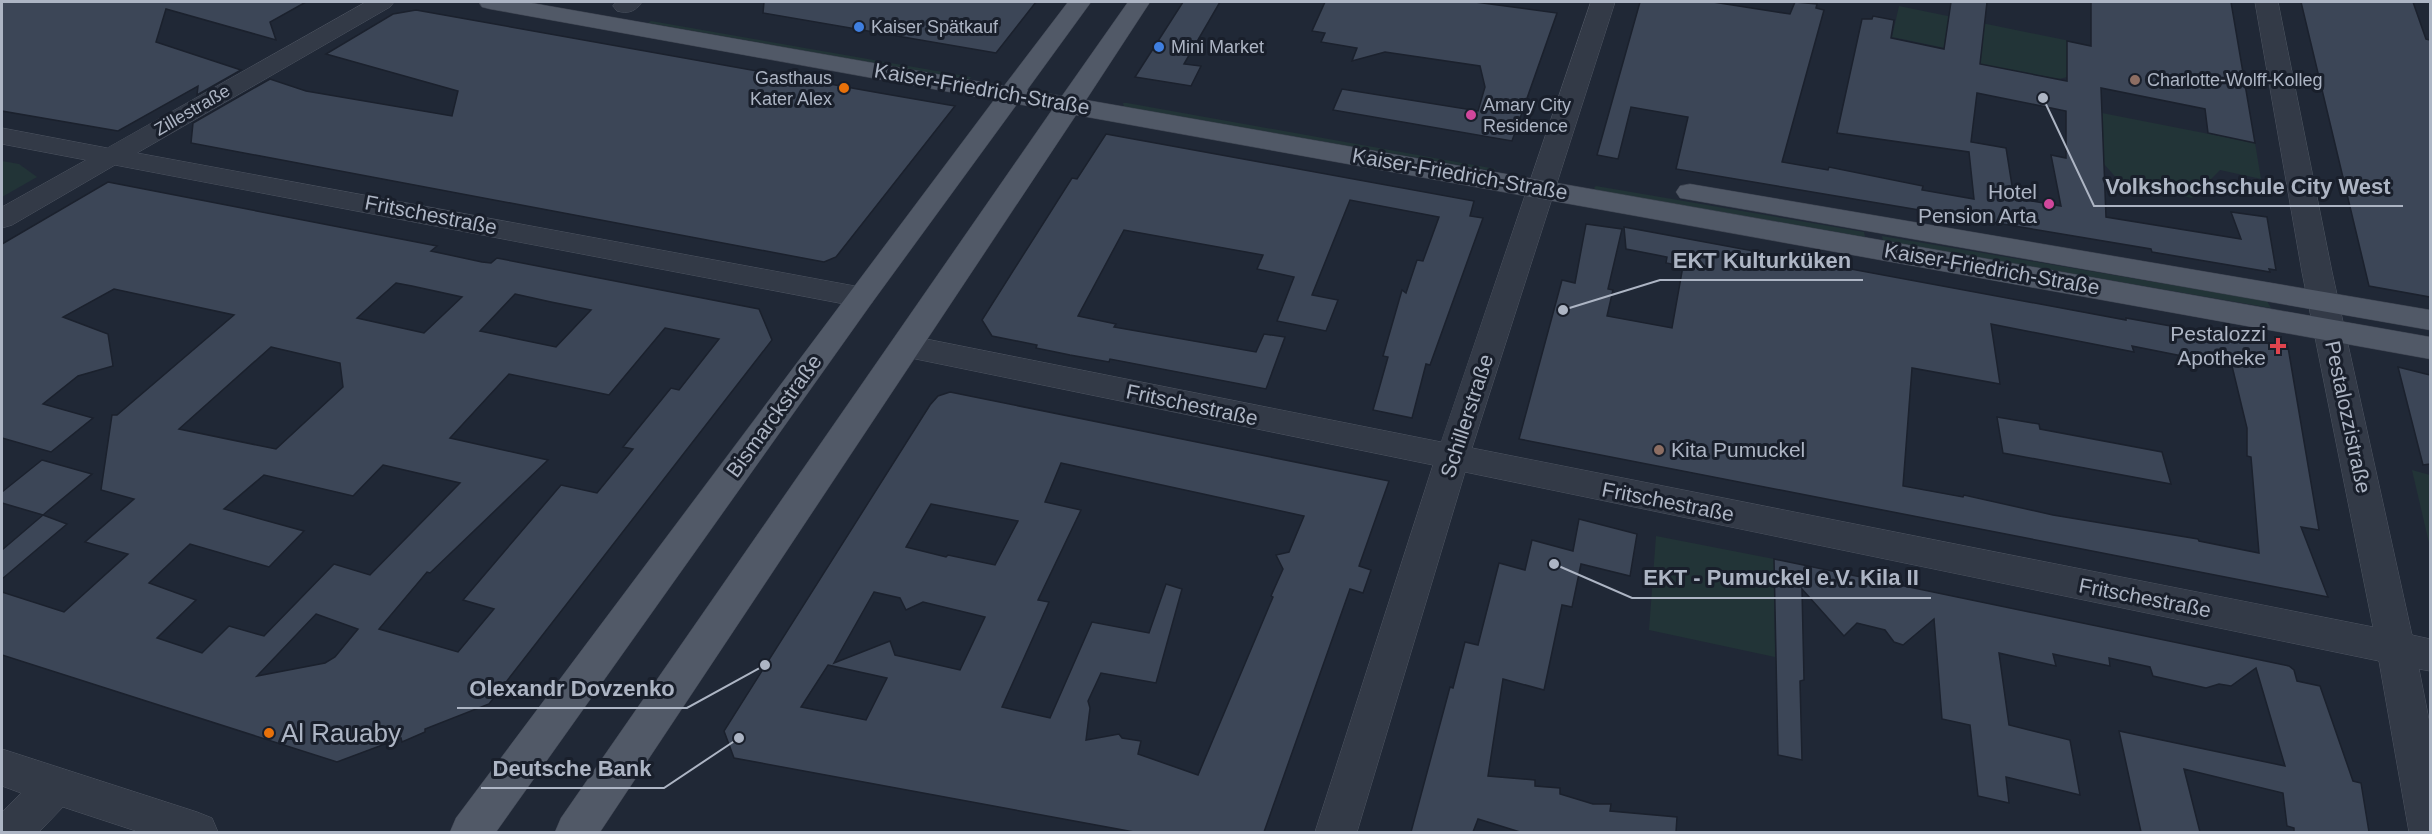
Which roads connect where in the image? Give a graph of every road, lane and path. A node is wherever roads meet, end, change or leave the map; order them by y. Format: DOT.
graph roads {
  1 [pos="382,2"];
  2 [pos="490,2"];
  3 [pos="600,2"];
  4 [pos="1080,2"];
  5 [pos="1139,2"];
  6 [pos="1601,2"];
  7 [pos="2267,2"];
  8 [pos="627,4"];
  9 [pos="1017,85"];
  10 [pos="1077,96"];
  11 [pos="2,135"];
  12 [pos="113,155"];
  13 [pos="1546,178"];
  14 [pos="2,219"];
  15 [pos="860,297"];
  16 [pos="2327,316"];
  17 [pos="2430,320"];
  18 [pos="906,346"];
  19 [pos="2430,348"];
  20 [pos="1452,459"];
  21 [pos="2413,652"];
  22 [pos="2,768"];
  23 [pos="56,786"];
  24 [pos="11,832"];
  25 [pos="196,832"];
  26 [pos="471,832"];
  27 [pos="576,832"];
  28 [pos="1336,832"];
  29 [pos="2430,832"];
  1 -- 12 [label="street, Zillestraße"];
  2 -- 9 [label="main road, Kaiser-Friedrich-Straße"];
  3 -- 8 [label="main road, Kaiser-Friedrich-Straße"];
  4 -- 9 [label="main road, Bismarckstraße"];
  5 -- 10 [label="main road"];
  6 -- 13 [label="street, Schillerstraße"];
  7 -- 16 [label="street, Pestalozzistraße"];
  8 -- 9 [label="main road, Kaiser-Friedrich-Straße"];
  9 -- 10 [label="main road, Kaiser-Friedrich-Straße"];
  9 -- 15 [label="main road, Bismarckstraße"];
  10 -- 13 [label="main road, Kaiser-Friedrich-Straße"];
  10 -- 18 [label="main road"];
  11 -- 12 [label="street, Fritschestraße"];
  12 -- 14 [label="street, Zillestraße"];
  12 -- 15 [label="street, Fritschestraße"];
  13 -- 16 [label="main road, Kaiser-Friedrich-Straße"];
  13 -- 20 [label="street, Schillerstraße"];
  15 -- 26 [label="main road, Bismarckstraße"];
  16 -- 17 [label="main road, Kaiser-Friedrich-Straße"];
  16 -- 19 [label="main road, Kaiser-Friedrich-Straße"];
  16 -- 21 [label="street, Pestalozzistraße"];
  18 -- 20 [label="street, Fritschestraße"];
  18 -- 27 [label="main road"];
  20 -- 21 [label="street, Fritschestraße"];
  20 -- 28 [label="street, Schillerstraße"];
  21 -- 29 [label="street, Pestalozzistraße"];
  22 -- 23 [label="street"];
  23 -- 24 [label="street"];
  23 -- 25 [label="street"];
}
